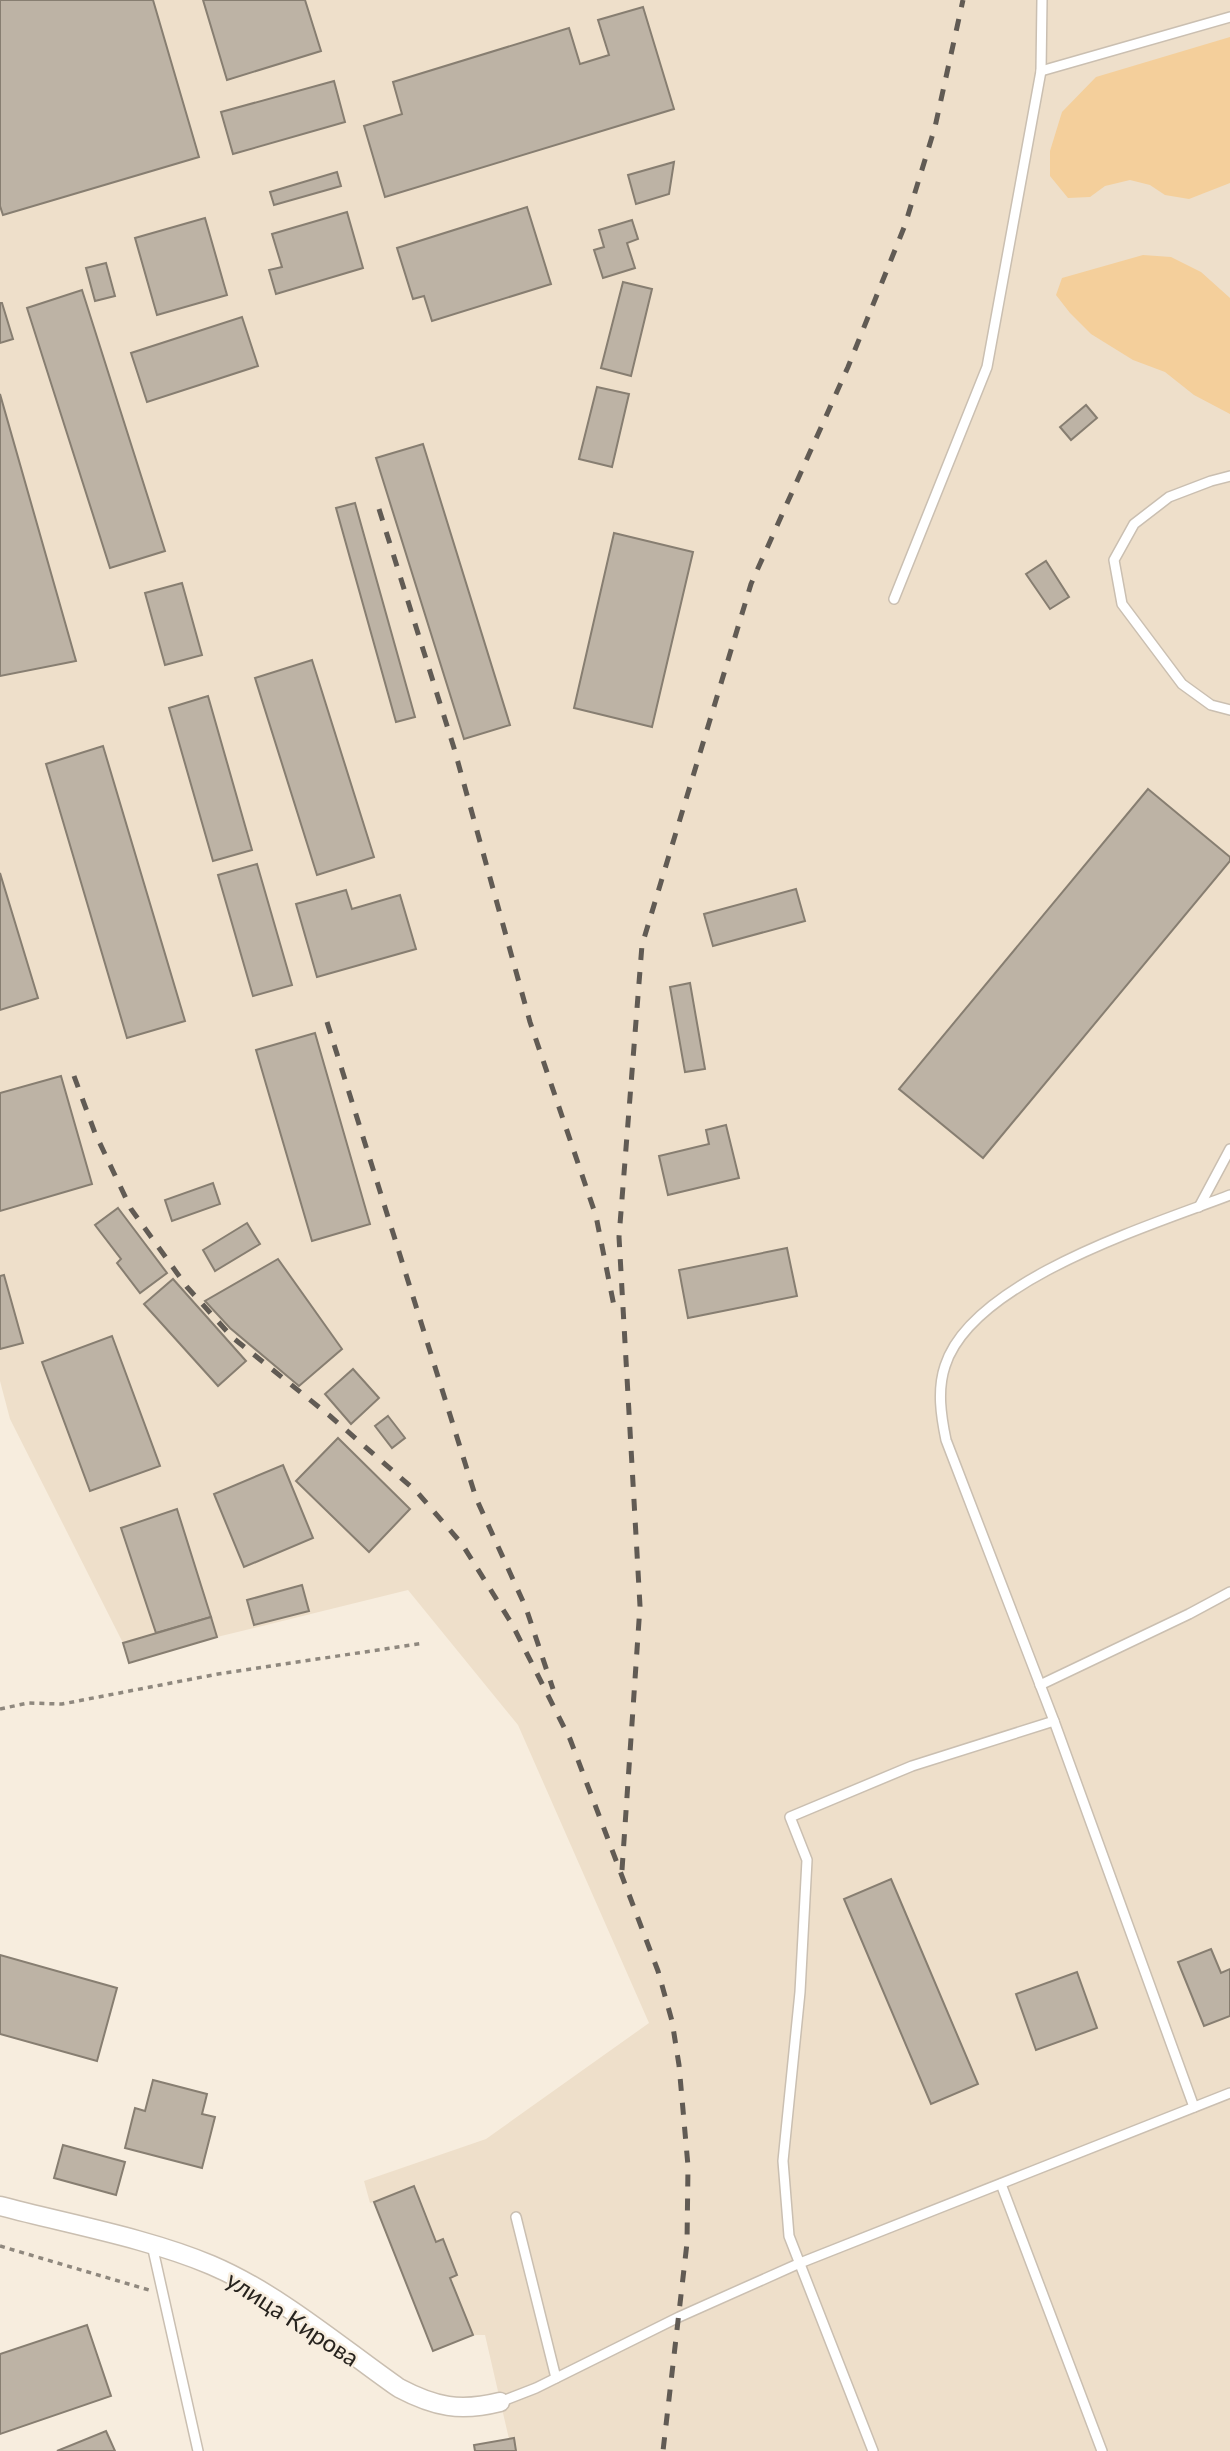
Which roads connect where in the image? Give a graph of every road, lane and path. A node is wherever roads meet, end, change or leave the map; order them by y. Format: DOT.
graph roads {
  1 [pos="1042,0"];
  2 [pos="1230,17"];
  3 [pos="1041,71"];
  4 [pos="1230,476"];
  5 [pos="894,599"];
  6 [pos="1230,710"];
  7 [pos="1230,1149"];
  8 [pos="1230,1195"];
  9 [pos="1199,1207"];
  10 [pos="1230,1592"];
  11 [pos="424,1643"];
  12 [pos="1040,1685"];
  13 [pos="0,1709"];
  14 [pos="1054,1721"];
  15 [pos="1230,2093"];
  16 [pos="1194,2107"];
  17 [pos="1001,2184"];
  18 [pos="0,2206"];
  19 [pos="516,2217"];
  20 [pos="152,2245"];
  21 [pos="0,2246"];
  22 [pos="800,2263"];
  23 [pos="163,2294"];
  24 [pos="556,2378"];
  25 [pos="500,2402"];
  26 [pos="198,2451"];
  27 [pos="873,2451"];
  28 [pos="1102,2451"];
  1 -- 3 [label="lane"];
  2 -- 3 [label="lane"];
  3 -- 5 [label="lane"];
  4 -- 6 [label="lane"];
  7 -- 9 [label="lane"];
  8 -- 9 [label="lane"];
  9 -- 12 [label="lane"];
  10 -- 12 [label="lane"];
  11 -- 13 [label="path"];
  12 -- 14 [label="lane"];
  14 -- 16 [label="lane"];
  14 -- 22 [label="lane"];
  15 -- 16 [label="lane"];
  16 -- 17 [label="lane"];
  17 -- 22 [label="lane"];
  17 -- 28 [label="lane"];
  18 -- 20 [label="street, улица Кирова"];
  19 -- 24 [label="lane"];
  20 -- 23 [label="lane"];
  20 -- 25 [label="street, улица Кирова"];
  21 -- 23 [label="path"];
  22 -- 24 [label="lane"];
  22 -- 27 [label="lane"];
  23 -- 26 [label="lane"];
  24 -- 25 [label="lane"];
}
